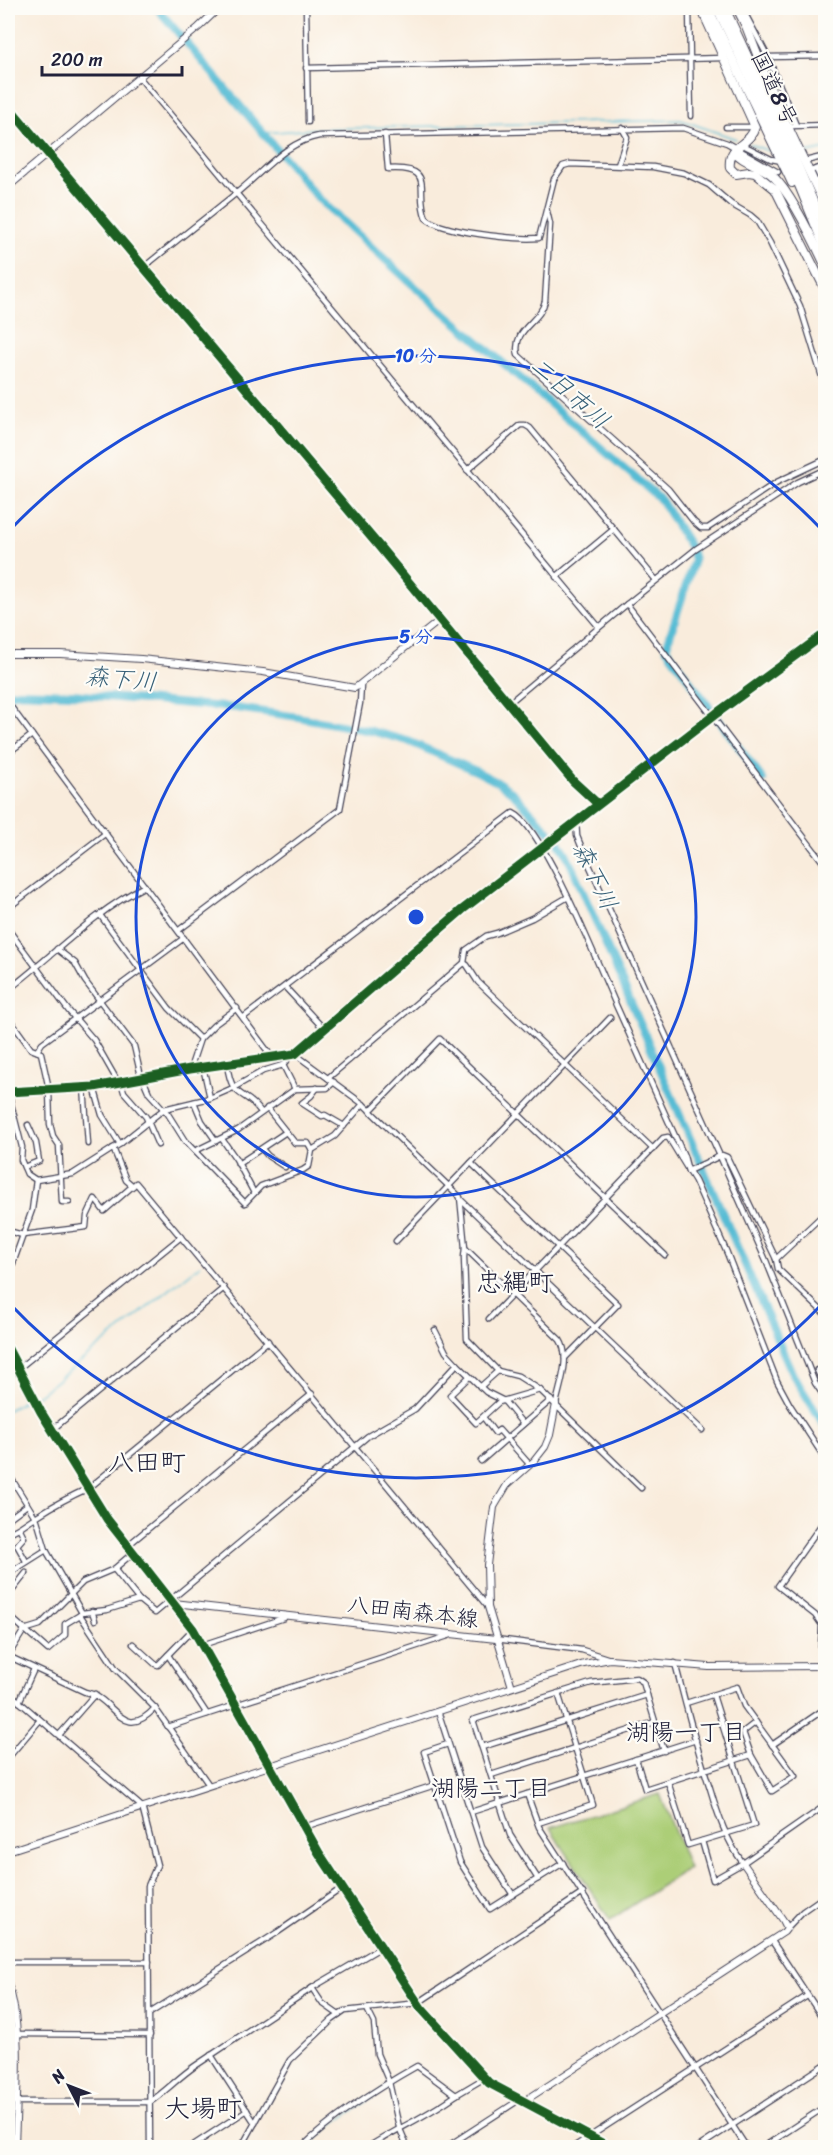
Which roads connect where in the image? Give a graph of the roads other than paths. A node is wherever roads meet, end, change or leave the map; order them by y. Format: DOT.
graph roads {
  1 [pos="219,8"];
  2 [pos="306,8"];
  3 [pos="689,8"];
  4 [pos="701,8"];
  5 [pos="708,8"];
  6 [pos="717,8"];
  7 [pos="725,8"];
  8 [pos="737,8"];
  9 [pos="742,8"];
  10 [pos="825,56"];
  11 [pos="768,57"];
  12 [pos="690,58"];
  13 [pos="724,58"];
  14 [pos="306,68"];
  15 [pos="139,77"];
  16 [pos="8,106"];
  17 [pos="778,108"];
  18 [pos="691,116"];
  19 [pos="308,122"];
  20 [pos="825,125"];
  21 [pos="726,127"];
  22 [pos="757,127"];
  23 [pos="622,128"];
  24 [pos="386,134"];
  25 [pos="736,148"];
  26 [pos="49,153"];
  27 [pos="825,156"];
  28 [pos="782,161"];
  29 [pos="805,161"];
  30 [pos="618,165"];
  31 [pos="825,165"];
  32 [pos="8,187"];
  33 [pos="825,190"];
  34 [pos="236,193"];
  35 [pos="546,208"];
  36 [pos="825,208"];
  37 [pos="812,215"];
  38 [pos="825,223"];
  39 [pos="825,231"];
  40 [pos="825,251"];
  41 [pos="144,267"];
  42 [pos="825,267"];
  43 [pos="825,291"];
  44 [pos="825,390"];
  45 [pos="825,459"];
  46 [pos="825,469"];
  47 [pos="467,470"];
  48 [pos="614,530"];
  49 [pos="556,577"];
  50 [pos="656,580"];
  51 [pos="627,604"];
  52 [pos="440,620"];
  53 [pos="599,627"];
  54 [pos="825,633"];
  55 [pos="8,654"];
  56 [pos="361,685"];
  57 [pos="509,703"];
  58 [pos="10,707"];
  59 [pos="714,715"];
  60 [pos="32,735"];
  61 [pos="8,753"];
  62 [pos="598,804"];
  63 [pos="574,822"];
  64 [pos="106,833"];
  65 [pos="542,846"];
  66 [pos="825,866"];
  67 [pos="145,886"];
  68 [pos="568,897"];
  69 [pos="8,908"];
  70 [pos="100,915"];
  71 [pos="8,928"];
  72 [pos="179,930"];
  73 [pos="184,938"];
  74 [pos="57,949"];
  75 [pos="464,963"];
  76 [pos="37,968"];
  77 [pos="141,970"];
  78 [pos="285,987"];
  79 [pos="8,990"];
  80 [pos="99,1000"];
  81 [pos="237,1008"];
  82 [pos="8,1017"];
  83 [pos="244,1017"];
  84 [pos="610,1018"];
  85 [pos="75,1019"];
  86 [pos="324,1029"];
  87 [pos="200,1039"];
  88 [pos="37,1051"];
  89 [pos="295,1054"];
  90 [pos="287,1055"];
  91 [pos="272,1057"];
  92 [pos="227,1064"];
  93 [pos="283,1065"];
  94 [pos="565,1066"];
  95 [pos="203,1067"];
  96 [pos="190,1069"];
  97 [pos="143,1078"];
  98 [pos="328,1078"];
  99 [pos="120,1082"];
  100 [pos="334,1082"];
  101 [pos="84,1087"];
  102 [pos="94,1087"];
  103 [pos="233,1088"];
  104 [pos="317,1088"];
  105 [pos="49,1089"];
  106 [pos="295,1089"];
  107 [pos="8,1092"];
  108 [pos="210,1098"];
  109 [pos="194,1102"];
  110 [pos="363,1104"];
  111 [pos="267,1108"];
  112 [pos="164,1109"];
  113 [pos="370,1111"];
  114 [pos="261,1112"];
  115 [pos="518,1115"];
  116 [pos="147,1121"];
  117 [pos="28,1125"];
  118 [pos="344,1126"];
  119 [pos="286,1132"];
  120 [pos="219,1140"];
  121 [pos="88,1144"];
  122 [pos="120,1144"];
  123 [pos="158,1145"];
  124 [pos="113,1148"];
  125 [pos="262,1149"];
  126 [pos="652,1149"];
  127 [pos="312,1150"];
  128 [pos="195,1151"];
  129 [pos="720,1156"];
  130 [pos="471,1163"];
  131 [pos="238,1164"];
  132 [pos="24,1167"];
  133 [pos="285,1167"];
  134 [pos="689,1170"];
  135 [pos="61,1175"];
  136 [pos="36,1180"];
  137 [pos="133,1186"];
  138 [pos="449,1186"];
  139 [pos="254,1193"];
  140 [pos="606,1198"];
  141 [pos="460,1200"];
  142 [pos="69,1202"];
  143 [pos="825,1212"];
  144 [pos="8,1231"];
  145 [pos="23,1235"];
  146 [pos="181,1236"];
  147 [pos="396,1241"];
  148 [pos="559,1247"];
  149 [pos="465,1248"];
  150 [pos="665,1255"];
  151 [pos="776,1259"];
  152 [pos="536,1272"];
  153 [pos="8,1277"];
  154 [pos="224,1288"];
  155 [pos="513,1294"];
  156 [pos="825,1315"];
  157 [pos="489,1319"];
  158 [pos="595,1328"];
  159 [pos="435,1330"];
  160 [pos="268,1341"];
  161 [pos="8,1349"];
  162 [pos="565,1358"];
  163 [pos="457,1364"];
  164 [pos="18,1369"];
  165 [pos="817,1370"];
  166 [pos="498,1371"];
  167 [pos="8,1377"];
  168 [pos="469,1377"];
  169 [pos="480,1387"];
  170 [pos="825,1389"];
  171 [pos="540,1390"];
  172 [pos="312,1394"];
  173 [pos="825,1400"];
  174 [pos="504,1401"];
  175 [pos="553,1402"];
  176 [pos="483,1417"];
  177 [pos="523,1424"];
  178 [pos="53,1429"];
  179 [pos="702,1430"];
  180 [pos="507,1438"];
  181 [pos="355,1448"];
  182 [pos="825,1460"];
  183 [pos="481,1461"];
  184 [pos="530,1465"];
  185 [pos="8,1473"];
  186 [pos="89,1488"];
  187 [pos="641,1488"];
  188 [pos="27,1505"];
  189 [pos="35,1517"];
  190 [pos="825,1518"];
  191 [pos="8,1519"];
  192 [pos="20,1529"];
  193 [pos="8,1533"];
  194 [pos="127,1546"];
  195 [pos="46,1550"];
  196 [pos="133,1553"];
  197 [pos="26,1561"];
  198 [pos="114,1569"];
  199 [pos="26,1573"];
  200 [pos="8,1574"];
  201 [pos="18,1584"];
  202 [pos="70,1593"];
  203 [pos="8,1596"];
  204 [pos="139,1600"];
  205 [pos="173,1601"];
  206 [pos="488,1607"];
  207 [pos="92,1611"];
  208 [pos="81,1614"];
  209 [pos="285,1614"];
  210 [pos="8,1615"];
  211 [pos="95,1620"];
  212 [pos="193,1629"];
  213 [pos="24,1630"];
  214 [pos="454,1634"];
  215 [pos="496,1639"];
  216 [pos="133,1644"];
  217 [pos="202,1645"];
  218 [pos="168,1655"];
  219 [pos="610,1659"];
  220 [pos="675,1663"];
  221 [pos="823,1666"];
  222 [pos="34,1669"];
  223 [pos="512,1687"];
  224 [pos="8,1692"];
  225 [pos="558,1693"];
  226 [pos="95,1694"];
  227 [pos="647,1695"];
  228 [pos="713,1695"];
  229 [pos="19,1702"];
  230 [pos="686,1703"];
  231 [pos="234,1705"];
  232 [pos="155,1708"];
  233 [pos="825,1708"];
  234 [pos="438,1711"];
  235 [pos="207,1714"];
  236 [pos="40,1719"];
  237 [pos="567,1720"];
  238 [pos="655,1722"];
  239 [pos="756,1722"];
  240 [pos="168,1727"];
  241 [pos="59,1735"];
  242 [pos="696,1740"];
  243 [pos="448,1744"];
  244 [pos="772,1744"];
  245 [pos="482,1747"];
  246 [pos="575,1748"];
  247 [pos="664,1750"];
  248 [pos="751,1755"];
  249 [pos="8,1758"];
  250 [pos="636,1759"];
  251 [pos="734,1760"];
  252 [pos="270,1765"];
  253 [pos="704,1770"];
  254 [pos="490,1775"];
  255 [pos="584,1776"];
  256 [pos="668,1782"];
  257 [pos="209,1785"];
  258 [pos="435,1785"];
  259 [pos="527,1794"];
  260 [pos="500,1803"];
  261 [pos="825,1805"];
  262 [pos="142,1807"];
  263 [pos="471,1812"];
  264 [pos="538,1823"];
  265 [pos="304,1827"];
  266 [pos="725,1834"];
  267 [pos="702,1841"];
  268 [pos="8,1851"];
  269 [pos="563,1863"];
  270 [pos="743,1863"];
  271 [pos="538,1879"];
  272 [pos="342,1888"];
  273 [pos="583,1893"];
  274 [pos="513,1895"];
  275 [pos="825,1895"];
  276 [pos="819,1900"];
  277 [pos="825,1906"];
  278 [pos="787,1928"];
  279 [pos="772,1941"];
  280 [pos="380,1948"];
  281 [pos="8,1962"];
  282 [pos="149,1962"];
  283 [pos="8,1984"];
  284 [pos="312,1988"];
  285 [pos="807,1996"];
  286 [pos="418,2003"];
  287 [pos="367,2008"];
  288 [pos="150,2013"];
  289 [pos="661,2013"];
  290 [pos="339,2015"];
  291 [pos="825,2023"];
  292 [pos="17,2034"];
  293 [pos="150,2035"];
  294 [pos="211,2055"];
  295 [pos="825,2064"];
  296 [pos="696,2068"];
  297 [pos="483,2079"];
  298 [pos="389,2082"];
  299 [pos="456,2095"];
  300 [pos="521,2101"];
  301 [pos="8,2102"];
  302 [pos="16,2102"];
  303 [pos="150,2102"];
  304 [pos="825,2106"];
  305 [pos="246,2110"];
  306 [pos="255,2123"];
  307 [pos="733,2125"];
  308 [pos="399,2127"];
  309 [pos="589,2136"];
  310 [pos="15,2148"];
  311 [pos="150,2148"];
  312 [pos="189,2148"];
  313 [pos="241,2148"];
  314 [pos="301,2148"];
  315 [pos="370,2148"];
  316 [pos="408,2148"];
  317 [pos="445,2148"];
  318 [pos="572,2148"];
  319 [pos="611,2148"];
  320 [pos="697,2148"];
  321 [pos="747,2148"];
  322 [pos="762,2148"];
  1 -- 15 [label="street"];
  2 -- 14 [label="street"];
  3 -- 12 [label="street"];
  4 -- 13 [label="highway"];
  5 -- 28 [label="highway"];
  6 -- 37 [label="highway, 国道8号"];
  7 -- 39 [label="highway, 国道8号"];
  8 -- 17 [label="highway"];
  9 -- 11 [label="street"];
  10 -- 11 [label="street"];
  11 -- 20 [label="street"];
  12 -- 13 [label="street"];
  12 -- 14 [label="street"];
  12 -- 18 [label="street"];
  13 -- 22 [label="highway"];
  14 -- 19 [label="street"];
  15 -- 26 [label="street"];
  15 -- 34 [label="street"];
  16 -- 26 [label="street"];
  17 -- 29 [label="highway"];
  17 -- 38 [label="highway"];
  21 -- 22 [label="street"];
  22 -- 25 [label="highway"];
  23 -- 24 [label="street"];
  23 -- 25 [label="street"];
  23 -- 30 [label="street"];
  24 -- 34 [label="street"];
  24 -- 35 [label="street"];
  25 -- 28 [label="street"];
  25 -- 42 [label="highway"];
  25 -- 43 [label="highway"];
  26 -- 32 [label="street"];
  26 -- 41 [label="street"];
  27 -- 29 [label="street"];
  28 -- 37 [label="highway"];
  29 -- 36 [label="highway"];
  30 -- 35 [label="street"];
  30 -- 44 [label="street"];
  31 -- 33 [label="street"];
  34 -- 41 [label="street"];
  34 -- 47 [label="street"];
  35 -- 45 [label="street"];
  37 -- 40 [label="highway, 国道8号"];
  41 -- 52 [label="street"];
  46 -- 50 [label="street"];
  47 -- 48 [label="street"];
  47 -- 49 [label="street"];
  48 -- 49 [label="street"];
  48 -- 50 [label="street"];
  49 -- 53 [label="street"];
  50 -- 51 [label="street"];
  51 -- 53 [label="street"];
  51 -- 59 [label="street"];
  52 -- 56 [label="street"];
  52 -- 57 [label="street"];
  53 -- 57 [label="street"];
  54 -- 59 [label="street"];
  55 -- 56 [label="street"];
  56 -- 72 [label="street"];
  57 -- 62 [label="street"];
  58 -- 60 [label="street"];
  59 -- 62 [label="street"];
  59 -- 66 [label="street"];
  60 -- 61 [label="street"];
  60 -- 64 [label="street"];
  62 -- 63 [label="street"];
  63 -- 65 [label="street"];
  63 -- 129 [label="street"];
  64 -- 67 [label="street"];
  64 -- 69 [label="street"];
  65 -- 68 [label="street"];
  65 -- 78 [label="street"];
  65 -- 86 [label="street"];
  67 -- 70 [label="street"];
  67 -- 72 [label="street"];
  68 -- 75 [label="street"];
  68 -- 134 [label="street"];
  70 -- 74 [label="street"];
  70 -- 77 [label="street"];
  71 -- 76 [label="street"];
  72 -- 73 [label="street"];
  73 -- 77 [label="street"];
  73 -- 81 [label="street"];
  74 -- 76 [label="street"];
  74 -- 80 [label="street"];
  75 -- 94 [label="street"];
  75 -- 98 [label="street"];
  76 -- 79 [label="street"];
  76 -- 85 [label="street"];
  77 -- 80 [label="street"];
  77 -- 87 [label="street"];
  78 -- 83 [label="street"];
  78 -- 86 [label="street"];
  80 -- 85 [label="street"];
  80 -- 97 [label="street"];
  81 -- 83 [label="street"];
  81 -- 87 [label="street"];
  82 -- 88 [label="street"];
  83 -- 91 [label="street"];
  84 -- 94 [label="street"];
  85 -- 88 [label="street"];
  85 -- 99 [label="street"];
  86 -- 89 [label="street"];
  87 -- 96 [label="street"];
  88 -- 105 [label="street"];
  89 -- 90 [label="street"];
  89 -- 98 [label="street"];
  90 -- 91 [label="street"];
  90 -- 93 [label="street"];
  91 -- 92 [label="street"];
  92 -- 95 [label="street"];
  92 -- 103 [label="street"];
  93 -- 103 [label="street"];
  93 -- 106 [label="street"];
  94 -- 115 [label="street"];
  94 -- 126 [label="street"];
  95 -- 96 [label="street"];
  95 -- 108 [label="street"];
  96 -- 97 [label="street"];
  97 -- 99 [label="street"];
  97 -- 112 [label="street"];
  98 -- 100 [label="street"];
  99 -- 102 [label="street"];
  99 -- 116 [label="street"];
  100 -- 104 [label="street"];
  100 -- 110 [label="street"];
  101 -- 102 [label="street"];
  101 -- 105 [label="street"];
  101 -- 121 [label="street"];
  102 -- 122 [label="street"];
  103 -- 108 [label="street"];
  103 -- 114 [label="street"];
  104 -- 106 [label="street"];
  104 -- 118 [label="street"];
  105 -- 107 [label="street"];
  105 -- 135 [label="street"];
  106 -- 111 [label="street"];
  107 -- 132 [label="street"];
  108 -- 109 [label="street"];
  109 -- 112 [label="street"];
  109 -- 120 [label="street"];
  110 -- 113 [label="street"];
  110 -- 118 [label="street"];
  111 -- 114 [label="street"];
  111 -- 119 [label="street"];
  112 -- 116 [label="street"];
  112 -- 128 [label="street"];
  113 -- 115 [label="street"];
  113 -- 138 [label="street"];
  114 -- 120 [label="street"];
  115 -- 130 [label="street"];
  115 -- 140 [label="street"];
  116 -- 122 [label="street"];
  116 -- 123 [label="street"];
  117 -- 132 [label="street"];
  118 -- 127 [label="street"];
  119 -- 125 [label="street"];
  119 -- 127 [label="street"];
  120 -- 128 [label="street"];
  120 -- 131 [label="street"];
  122 -- 124 [label="street"];
  124 -- 135 [label="street"];
  124 -- 137 [label="street"];
  125 -- 131 [label="street"];
  125 -- 133 [label="street"];
  126 -- 134 [label="street"];
  126 -- 140 [label="street"];
  127 -- 139 [label="street"];
  128 -- 139 [label="street"];
  129 -- 134 [label="street"];
  129 -- 151 [label="street"];
  129 -- 173 [label="street"];
  130 -- 138 [label="street"];
  130 -- 148 [label="street"];
  131 -- 139 [label="street"];
  132 -- 136 [label="street"];
  134 -- 182 [label="street"];
  135 -- 136 [label="street"];
  135 -- 142 [label="street"];
  136 -- 145 [label="street"];
  137 -- 145 [label="street"];
  137 -- 146 [label="street"];
  138 -- 141 [label="street"];
  138 -- 147 [label="street"];
  140 -- 148 [label="street"];
  140 -- 150 [label="street"];
  141 -- 149 [label="street"];
  141 -- 152 [label="street"];
  143 -- 151 [label="street"];
  144 -- 145 [label="street"];
  145 -- 153 [label="street"];
  146 -- 154 [label="street"];
  146 -- 164 [label="street"];
  148 -- 152 [label="street"];
  148 -- 158 [label="street"];
  149 -- 155 [label="street"];
  149 -- 166 [label="street"];
  151 -- 156 [label="street"];
  152 -- 155 [label="street"];
  152 -- 158 [label="street"];
  154 -- 160 [label="street"];
  154 -- 178 [label="street"];
  155 -- 157 [label="street"];
  155 -- 162 [label="street"];
  158 -- 162 [label="street"];
  158 -- 179 [label="street"];
  159 -- 163 [label="street"];
  160 -- 172 [label="street"];
  160 -- 186 [label="street"];
  161 -- 164 [label="street"];
  162 -- 175 [label="street"];
  163 -- 168 [label="street"];
  163 -- 181 [label="street"];
  164 -- 167 [label="street"];
  164 -- 178 [label="street"];
  165 -- 170 [label="street"];
  166 -- 169 [label="street"];
  166 -- 171 [label="street"];
  168 -- 169 [label="street"];
  168 -- 176 [label="street"];
  169 -- 174 [label="street"];
  171 -- 174 [label="street"];
  171 -- 175 [label="street"];
  172 -- 181 [label="street"];
  172 -- 194 [label="street"];
  174 -- 176 [label="street"];
  174 -- 177 [label="street"];
  175 -- 177 [label="street"];
  175 -- 184 [label="street"];
  175 -- 187 [label="street"];
  176 -- 180 [label="street"];
  177 -- 180 [label="street"];
  178 -- 186 [label="street"];
  180 -- 183 [label="street"];
  180 -- 184 [label="street"];
  181 -- 205 [label="street"];
  181 -- 206 [label="street"];
  184 -- 206 [label="street"];
  185 -- 188 [label="street"];
  186 -- 189 [label="street"];
  186 -- 194 [label="street"];
  188 -- 189 [label="street"];
  188 -- 191 [label="street"];
  189 -- 192 [label="street"];
  189 -- 195 [label="street"];
  190 -- 221 [label="street"];
  192 -- 193 [label="street"];
  192 -- 197 [label="street"];
  194 -- 196 [label="street"];
  195 -- 197 [label="street"];
  195 -- 202 [label="street"];
  196 -- 198 [label="street"];
  196 -- 205 [label="street"];
  197 -- 200 [label="street"];
  198 -- 202 [label="street"];
  198 -- 204 [label="street"];
  199 -- 201 [label="street"];
  200 -- 201 [label="street"];
  201 -- 203 [label="street"];
  202 -- 208 [label="street"];
  202 -- 213 [label="street"];
  204 -- 205 [label="street"];
  204 -- 207 [label="street"];
  205 -- 209 [label="street, 八田南森本線"];
  205 -- 212 [label="street"];
  206 -- 215 [label="street"];
  207 -- 208 [label="street"];
  207 -- 211 [label="street"];
  208 -- 213 [label="street"];
  208 -- 232 [label="street"];
  209 -- 214 [label="street, 八田南森本線"];
  209 -- 217 [label="street"];
  210 -- 213 [label="street"];
  212 -- 217 [label="street"];
  212 -- 218 [label="street"];
  213 -- 222 [label="street"];
  214 -- 215 [label="street, 八田南森本線"];
  214 -- 231 [label="street"];
  215 -- 219 [label="street"];
  215 -- 223 [label="street, 八田南森本線"];
  216 -- 218 [label="street"];
  217 -- 231 [label="street"];
  218 -- 235 [label="street"];
  219 -- 220 [label="street"];
  219 -- 223 [label="street"];
  220 -- 221 [label="street"];
  220 -- 230 [label="street"];
  222 -- 226 [label="street"];
  222 -- 229 [label="street"];
  223 -- 234 [label="street"];
  224 -- 229 [label="street"];
  225 -- 227 [label="street"];
  225 -- 237 [label="street"];
  225 -- 245 [label="street"];
  226 -- 232 [label="street"];
  226 -- 241 [label="street"];
  227 -- 237 [label="street"];
  227 -- 238 [label="street"];
  228 -- 230 [label="street"];
  228 -- 239 [label="street"];
  228 -- 251 [label="street"];
  229 -- 236 [label="street"];
  230 -- 242 [label="street"];
  231 -- 235 [label="street"];
  231 -- 252 [label="street"];
  232 -- 240 [label="street"];
  233 -- 244 [label="street"];
  234 -- 243 [label="street"];
  234 -- 252 [label="street"];
  235 -- 240 [label="street"];
  236 -- 241 [label="street"];
  236 -- 249 [label="street"];
  237 -- 245 [label="street"];
  237 -- 246 [label="street"];
  238 -- 246 [label="street"];
  238 -- 247 [label="street"];
  239 -- 244 [label="street"];
  239 -- 248 [label="street"];
  240 -- 257 [label="street"];
  241 -- 262 [label="street"];
  242 -- 247 [label="street"];
  242 -- 253 [label="street"];
  243 -- 258 [label="street"];
  243 -- 263 [label="street"];
  244 -- 248 [label="street"];
  245 -- 254 [label="street"];
  246 -- 254 [label="street"];
  246 -- 255 [label="street"];
  247 -- 250 [label="street"];
  248 -- 251 [label="street"];
  250 -- 255 [label="street"];
  250 -- 256 [label="street"];
  251 -- 253 [label="street"];
  251 -- 266 [label="street"];
  252 -- 257 [label="street"];
  252 -- 265 [label="street"];
  253 -- 256 [label="street"];
  253 -- 266 [label="street"];
  254 -- 260 [label="street"];
  255 -- 259 [label="street"];
  255 -- 264 [label="street"];
  256 -- 267 [label="street"];
  257 -- 262 [label="street"];
  258 -- 265 [label="street"];
  258 -- 274 [label="street"];
  259 -- 260 [label="street"];
  259 -- 264 [label="street"];
  260 -- 263 [label="street"];
  260 -- 271 [label="street"];
  261 -- 270 [label="street"];
  262 -- 268 [label="street"];
  262 -- 282 [label="street"];
  263 -- 274 [label="street"];
  264 -- 269 [label="street"];
  265 -- 272 [label="street"];
  266 -- 267 [label="street"];
  266 -- 270 [label="street"];
  267 -- 270 [label="street"];
  269 -- 271 [label="street"];
  269 -- 273 [label="street"];
  270 -- 278 [label="street"];
  271 -- 274 [label="street"];
  272 -- 280 [label="street"];
  272 -- 288 [label="street"];
  273 -- 286 [label="street"];
  273 -- 289 [label="street"];
  275 -- 276 [label="street"];
  276 -- 277 [label="street"];
  276 -- 278 [label="street"];
  278 -- 279 [label="street"];
  279 -- 285 [label="street"];
  279 -- 289 [label="street"];
  280 -- 284 [label="street"];
  280 -- 286 [label="street"];
  281 -- 282 [label="street"];
  282 -- 288 [label="street"];
  283 -- 292 [label="street"];
  284 -- 290 [label="street"];
  284 -- 294 [label="street"];
  285 -- 291 [label="street"];
  285 -- 296 [label="street"];
  286 -- 287 [label="street"];
  286 -- 297 [label="street"];
  287 -- 290 [label="street"];
  287 -- 298 [label="street"];
  288 -- 293 [label="street"];
  289 -- 296 [label="street"];
  289 -- 300 [label="street"];
  290 -- 306 [label="street"];
  292 -- 293 [label="street"];
  292 -- 302 [label="street"];
  293 -- 303 [label="street"];
  294 -- 303 [label="street"];
  294 -- 305 [label="street"];
  295 -- 307 [label="street"];
  296 -- 307 [label="street"];
  296 -- 309 [label="street"];
  297 -- 299 [label="street"];
  297 -- 300 [label="street"];
  298 -- 299 [label="street"];
  298 -- 308 [label="street"];
  298 -- 314 [label="street"];
  299 -- 308 [label="street"];
  300 -- 309 [label="street"];
  300 -- 317 [label="street"];
  301 -- 302 [label="street"];
  302 -- 303 [label="street"];
  302 -- 310 [label="street"];
  303 -- 311 [label="street"];
  304 -- 322 [label="street"];
  305 -- 306 [label="street"];
  305 -- 312 [label="street"];
  306 -- 313 [label="street"];
  307 -- 320 [label="street"];
  307 -- 321 [label="street"];
  308 -- 315 [label="street"];
  308 -- 316 [label="street"];
  309 -- 318 [label="street"];
  309 -- 319 [label="street"];
}
